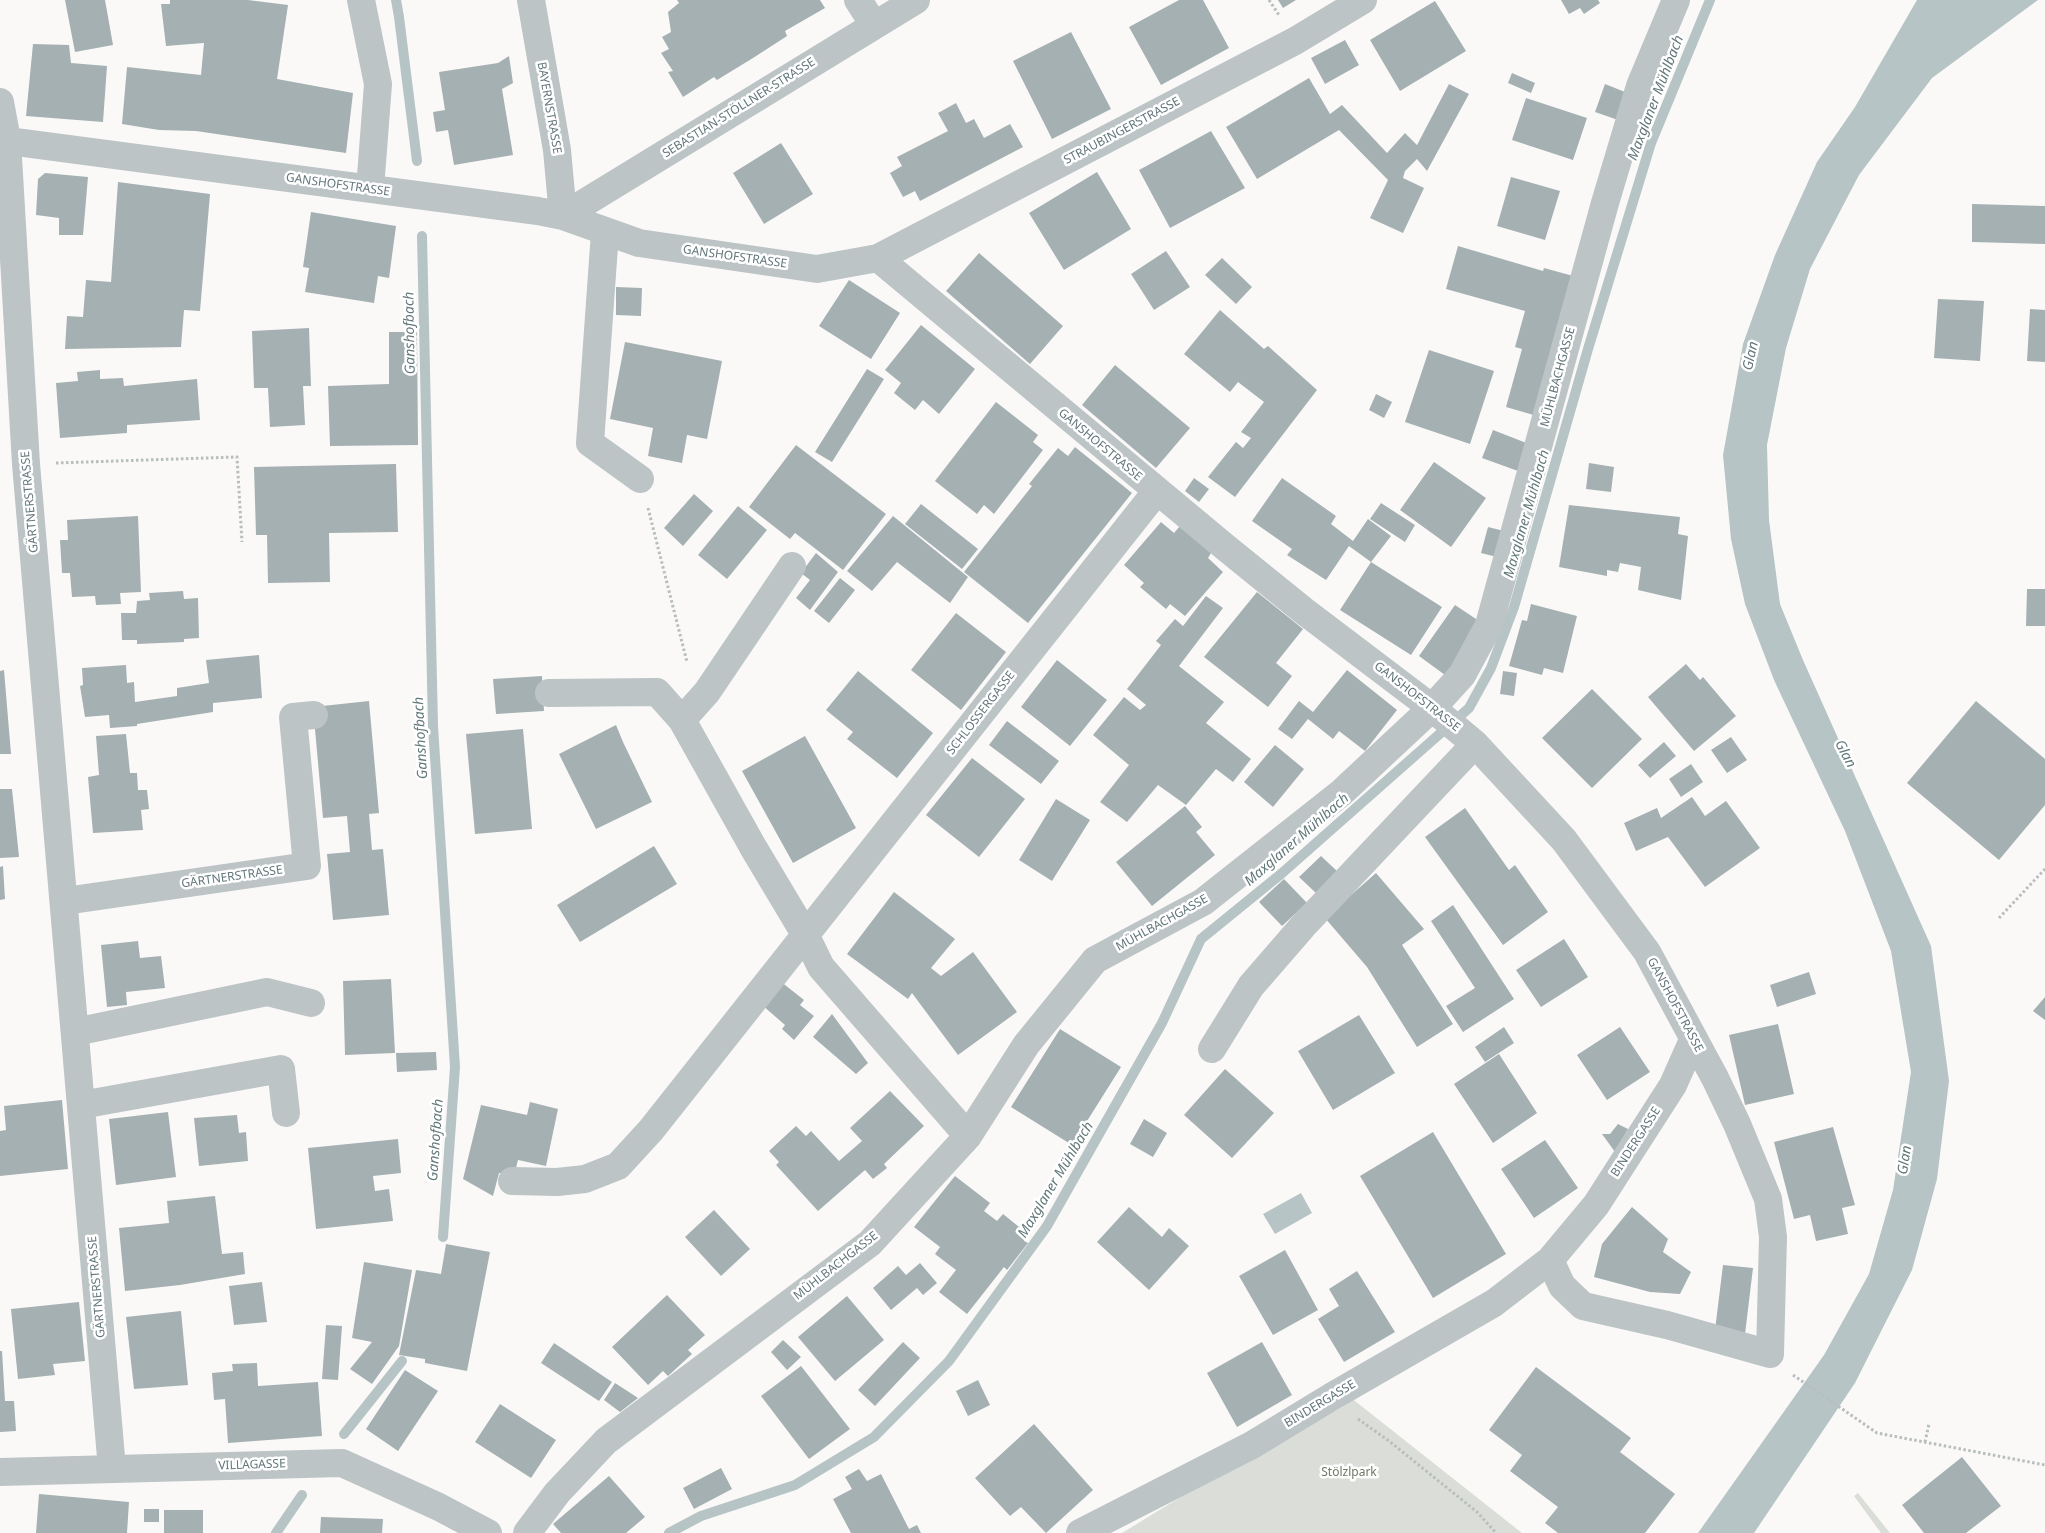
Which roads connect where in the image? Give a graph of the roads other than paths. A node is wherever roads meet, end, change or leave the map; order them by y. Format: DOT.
graph roads {
  1 [pos="361,0"];
  2 [pos="530,0"];
  3 [pos="858,0"];
  4 [pos="916,0"];
  5 [pos="1363,0"];
  6 [pos="1676,0"];
  7 [pos="874,25"];
  8 [pos="0,102"];
  9 [pos="4,140"];
  10 [pos="370,189"];
  11 [pos="563,216"];
  12 [pos="604,232"];
  13 [pos="878,258"];
  14 [pos="640,479"];
  15 [pos="1156,492"];
  16 [pos="792,566"];
  17 [pos="549,693"];
  18 [pos="690,712"];
  19 [pos="1437,712"];
  20 [pos="314,714"];
  21 [pos="1470,739"];
  22 [pos="65,901"];
  23 [pos="806,934"];
  24 [pos="311,1004"];
  25 [pos="75,1032"];
  26 [pos="1693,1040"];
  27 [pos="1212,1049"];
  28 [pos="81,1105"];
  29 [pos="286,1113"];
  30 [pos="968,1136"];
  31 [pos="512,1181"];
  32 [pos="1550,1260"];
  33 [pos="112,1469"];
  34 [pos="0,1472"];
  35 [pos="488,1533"];
  36 [pos="527,1533"];
  37 [pos="1080,1533"];
  1 -- 10 [label="street"];
  2 -- 11 [label="street, BAYERNSTRASSE"];
  3 -- 7 [label="street"];
  4 -- 7 [label="street, SEBASTIAN-STÖLLNER-STRASSE"];
  5 -- 13 [label="street, STRAUBINGERSTRASSE"];
  6 -- 19 [label="street, MÜHLBACHGASSE"];
  7 -- 11 [label="street, SEBASTIAN-STÖLLNER-STRASSE"];
  8 -- 9 [label="street, GÄRTNERSTRASSE"];
  9 -- 10 [label="street, GANSHOFSTRASSE"];
  9 -- 22 [label="street, GÄRTNERSTRASSE"];
  10 -- 11 [label="street, GANSHOFSTRASSE"];
  11 -- 12 [label="street, GANSHOFSTRASSE"];
  12 -- 13 [label="street, GANSHOFSTRASSE"];
  12 -- 14 [label="street"];
  13 -- 15 [label="street, GANSHOFSTRASSE"];
  15 -- 19 [label="street, GANSHOFSTRASSE"];
  15 -- 23 [label="street, SCHLOSSERGASSE"];
  16 -- 18 [label="street"];
  17 -- 18 [label="street"];
  18 -- 23 [label="street"];
  19 -- 21 [label="street, GANSHOFSTRASSE"];
  19 -- 30 [label="street, MÜHLBACHGASSE"];
  20 -- 22 [label="street, GÄRTNERSTRASSE"];
  21 -- 26 [label="street, GANSHOFSTRASSE"];
  21 -- 27 [label="street"];
  22 -- 25 [label="street, GÄRTNERSTRASSE"];
  23 -- 30 [label="street"];
  23 -- 31 [label="street, SCHLOSSERGASSE"];
  24 -- 25 [label="street"];
  25 -- 28 [label="street, GÄRTNERSTRASSE"];
  26 -- 32 [label="street, BINDERGASSE"];
  26 -- 32 [label="street, GANSHOFSTRASSE"];
  28 -- 29 [label="street"];
  28 -- 33 [label="street, GÄRTNERSTRASSE"];
  30 -- 36 [label="street, MÜHLBACHGASSE"];
  32 -- 37 [label="street, BINDERGASSE"];
  33 -- 34 [label="street, VILLAGASSE"];
  33 -- 35 [label="street, VILLAGASSE"];
}
